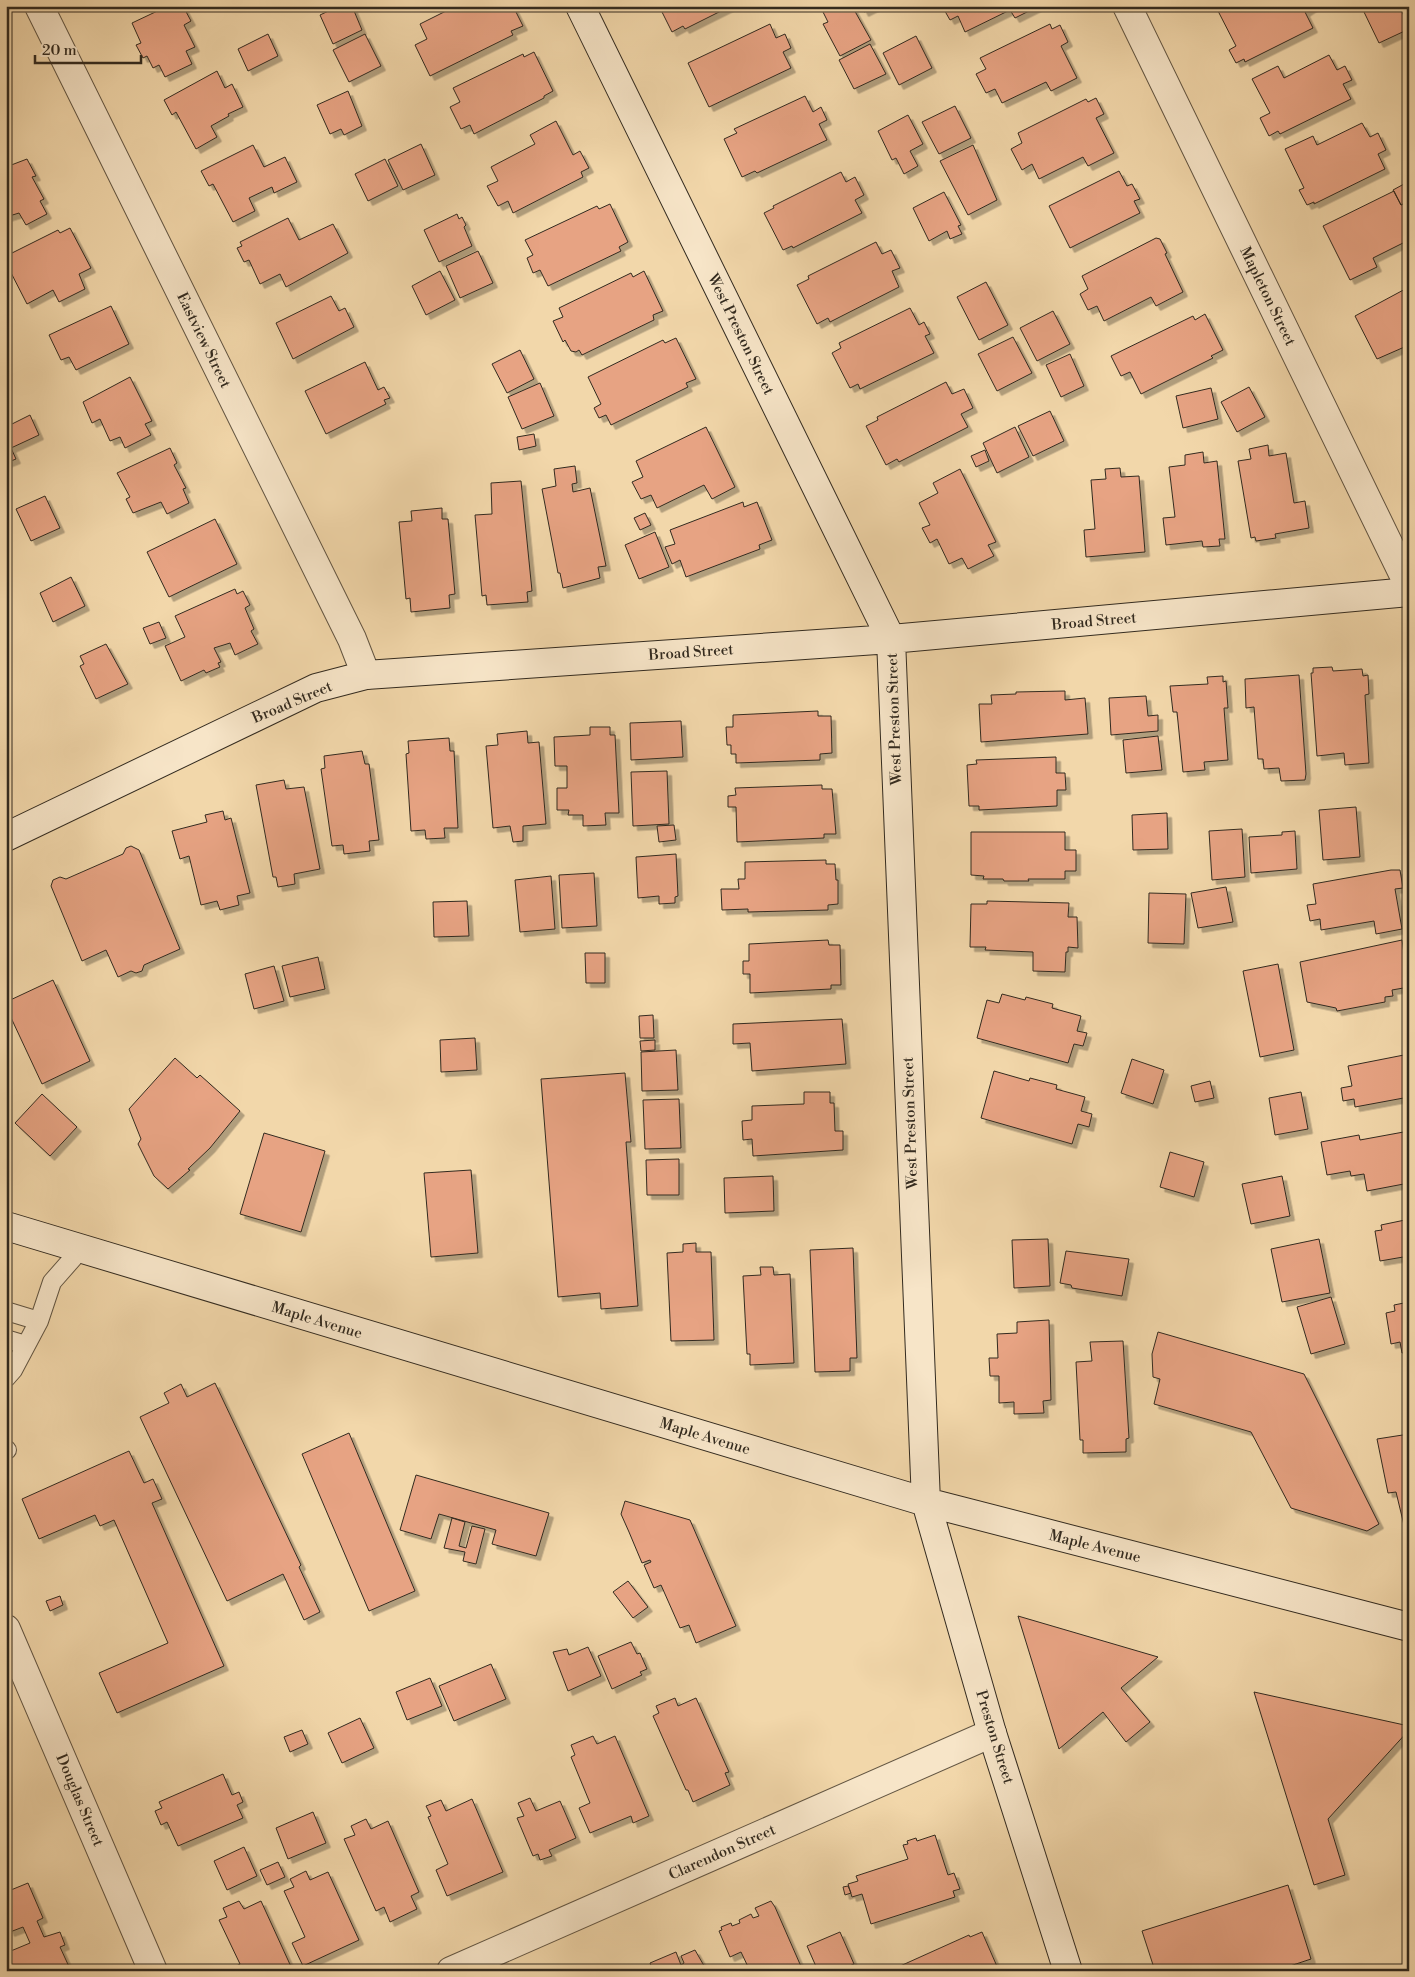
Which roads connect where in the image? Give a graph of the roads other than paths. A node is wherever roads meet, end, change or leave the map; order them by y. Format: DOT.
graph roads {
  1 [pos="39,6"];
  2 [pos="580,6"];
  3 [pos="1127,6"];
  4 [pos="1409,586"];
  5 [pos="1409,592"];
  6 [pos="891,639"];
  7 [pos="366,674"];
  8 [pos="6,837"];
  9 [pos="6,1226"];
  10 [pos="81,1248"];
  11 [pos="6,1311"];
  12 [pos="39,1321"];
  13 [pos="6,1339"];
  14 [pos="26,1345"];
  15 [pos="8,1372"];
  16 [pos="926,1502"];
  17 [pos="1409,1627"];
  18 [pos="6,1629"];
  19 [pos="992,1733"];
  20 [pos="153,1971"];
  21 [pos="451,1971"];
  22 [pos="1068,1971"];
  1 -- 7 [label="street, Eastview Street"];
  2 -- 6 [label="street, West Preston Street"];
  3 -- 4 [label="street, Mapleton Street"];
  5 -- 6 [label="street, Broad Street"];
  6 -- 7 [label="street, Broad Street"];
  6 -- 16 [label="street, West Preston Street"];
  7 -- 8 [label="street, Broad Street"];
  9 -- 10 [label="street, Maple Avenue"];
  10 -- 12 [label="lane"];
  10 -- 16 [label="street, Maple Avenue"];
  11 -- 12 [label="lane"];
  12 -- 14 [label="lane"];
  13 -- 14 [label="lane"];
  14 -- 15 [label="lane"];
  16 -- 17 [label="street, Maple Avenue"];
  16 -- 19 [label="street, Preston Street"];
  18 -- 20 [label="street, Douglas Street"];
  19 -- 21 [label="street, Clarendon Street"];
  19 -- 22 [label="street, Preston Street"];
}
